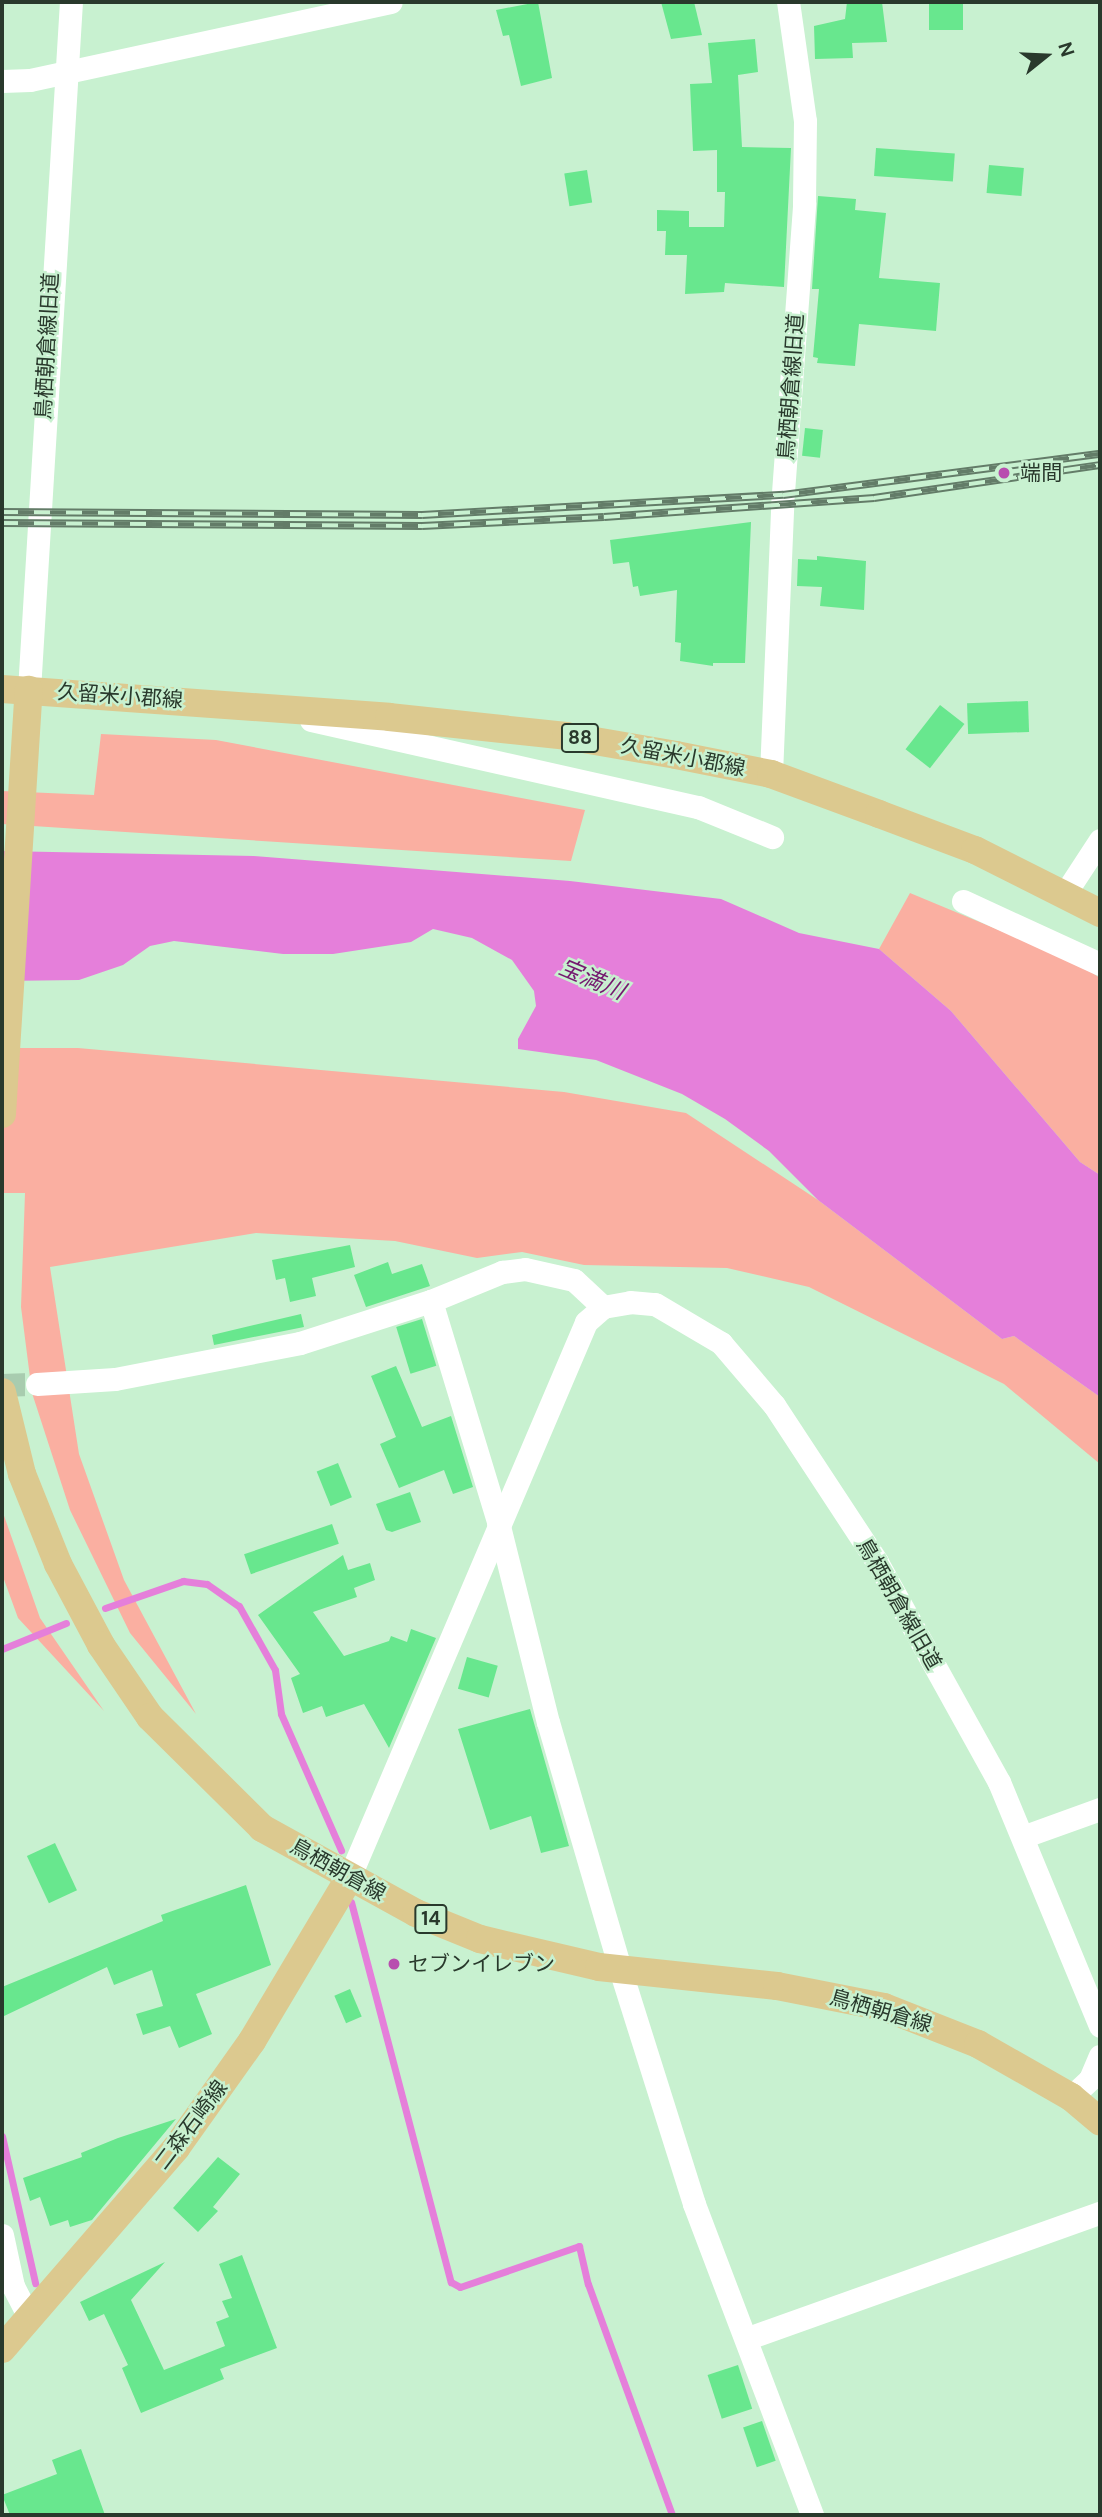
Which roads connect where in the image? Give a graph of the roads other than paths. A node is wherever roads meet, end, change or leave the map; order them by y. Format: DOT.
graph roads {
  1 [pos="71,2"];
  2 [pos="391,2"];
  3 [pos="788,2"];
  4 [pos="2,82"];
  5 [pos="15,690"];
  6 [pos="244,705"];
  7 [pos="771,774"];
  8 [pos="772,837"];
  9 [pos="1100,840"];
  10 [pos="1066,892"];
  11 [pos="963,901"];
  12 [pos="1100,913"];
  13 [pos="1100,964"];
  14 [pos="2,1114"];
  15 [pos="431,1301"];
  16 [pos="595,1315"];
  17 [pos="37,1384"];
  18 [pos="2,1392"];
  19 [pos="498,1522"];
  20 [pos="1100,1809"];
  21 [pos="1025,1836"];
  22 [pos="349,1878"];
  23 [pos="620,1969"];
  24 [pos="1100,2026"];
  25 [pos="1100,2056"];
  26 [pos="1071,2097"];
  27 [pos="1100,2121"];
  28 [pos="1100,2213"];
  29 [pos="2,2235"];
  30 [pos="29,2318"];
  31 [pos="748,2338"];
  32 [pos="2,2349"];
  33 [pos="812,2515"];
  1 -- 5 [label="street, 鳥栖朝倉線旧道"];
  2 -- 4 [label="street"];
  3 -- 7 [label="street, 鳥栖朝倉線旧道"];
  5 -- 6 [label="main road, 久留米小郡線 / 88"];
  5 -- 14 [label="main road"];
  6 -- 7 [label="main road, 久留米小郡線 / 88"];
  6 -- 8 [label="street"];
  7 -- 10 [label="main road, 久留米小郡線 / 88"];
  9 -- 10 [label="street"];
  10 -- 12 [label="main road, 久留米小郡線 / 88"];
  11 -- 13 [label="street"];
  15 -- 16 [label="street"];
  15 -- 17 [label="street"];
  15 -- 19 [label="street"];
  16 -- 19 [label="street"];
  16 -- 21 [label="street, 鳥栖朝倉線旧道"];
  18 -- 22 [label="main road, 鳥栖朝倉線 / 14"];
  19 -- 22 [label="street"];
  19 -- 23 [label="street"];
  20 -- 21 [label="street"];
  21 -- 24 [label="street, 鳥栖朝倉線旧道"];
  22 -- 23 [label="main road, 鳥栖朝倉線 / 14"];
  22 -- 30 [label="main road, 二森石崎線"];
  23 -- 26 [label="main road, 鳥栖朝倉線 / 14"];
  23 -- 31 [label="street"];
  25 -- 26 [label="street"];
  26 -- 27 [label="main road, 鳥栖朝倉線 / 14"];
  28 -- 31 [label="street"];
  29 -- 30 [label="street"];
  30 -- 32 [label="main road, 二森石崎線"];
  31 -- 33 [label="street"];
}
